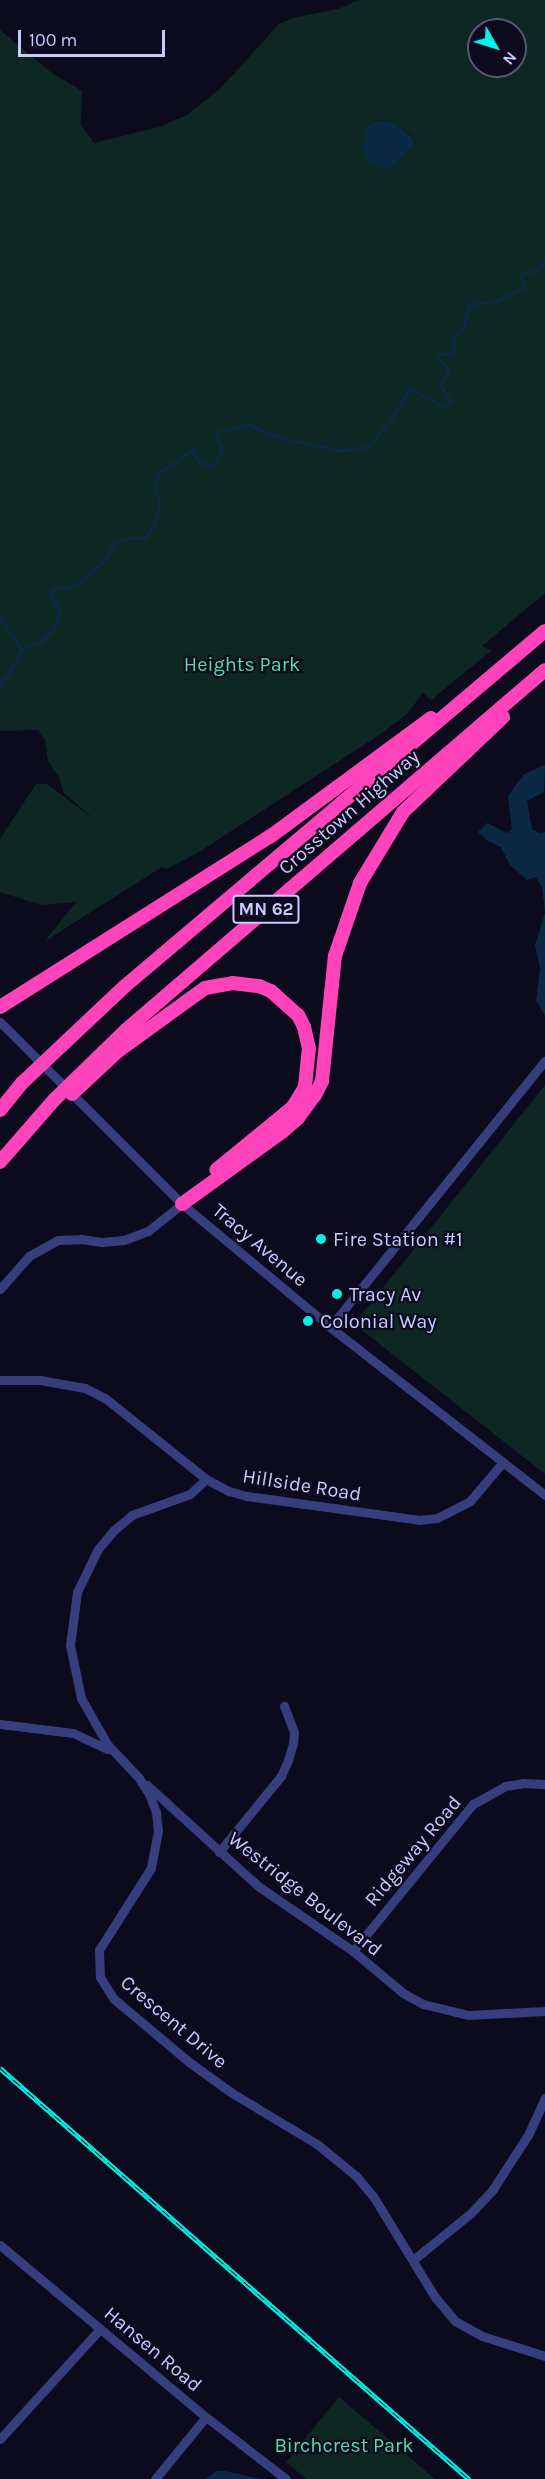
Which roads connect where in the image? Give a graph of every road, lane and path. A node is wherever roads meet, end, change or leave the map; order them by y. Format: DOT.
graph roads {
  1 [pos="545,632"];
  2 [pos="545,670"];
  3 [pos="545,675"];
  4 [pos="493,676"];
  5 [pos="0,1007"];
  6 [pos="0,1022"];
  7 [pos="545,1061"];
  8 [pos="0,1110"];
  9 [pos="0,1161"];
  10 [pos="182,1204"];
  11 [pos="0,1289"];
  12 [pos="330,1327"];
  13 [pos="0,1380"];
  14 [pos="503,1462"];
  15 [pos="206,1479"];
  16 [pos="545,1495"];
  17 [pos="284,1706"];
  18 [pos="0,1724"];
  19 [pos="125,1765"];
  20 [pos="545,1784"];
  21 [pos="219,1852"];
  22 [pos="353,1952"];
  23 [pos="545,2011"];
  24 [pos="545,2098"];
  25 [pos="0,2245"];
  26 [pos="413,2260"];
  27 [pos="100,2329"];
  28 [pos="545,2356"];
  29 [pos="206,2417"];
  30 [pos="0,2439"];
  31 [pos="155,2479"];
  32 [pos="285,2479"];
  1 -- 4 [label="highway, Crosstown Highway / MN 62"];
  2 -- 9 [label="highway, Crosstown Highway / MN 62"];
  3 -- 10 [label="highway"];
  4 -- 5 [label="highway"];
  4 -- 8 [label="highway, Crosstown Highway / MN 62"];
  6 -- 10 [label="street, Tracy Avenue"];
  7 -- 12 [label="street"];
  9 -- 10 [label="highway"];
  10 -- 11 [label="street"];
  10 -- 12 [label="street, Tracy Avenue"];
  12 -- 14 [label="street, Tracy Avenue"];
  13 -- 15 [label="street, Hillside Road"];
  14 -- 15 [label="street, Hillside Road"];
  14 -- 16 [label="street, Tracy Avenue"];
  15 -- 19 [label="street, Crescent Drive"];
  17 -- 21 [label="street"];
  18 -- 19 [label="street, Westridge Boulevard"];
  19 -- 21 [label="street, Westridge Boulevard"];
  19 -- 26 [label="street, Crescent Drive"];
  20 -- 22 [label="street, Ridgeway Road"];
  21 -- 22 [label="street, Westridge Boulevard"];
  22 -- 23 [label="street, Westridge Boulevard"];
  24 -- 26 [label="street"];
  25 -- 27 [label="street, Hansen Road"];
  26 -- 28 [label="street, Crescent Drive"];
  27 -- 29 [label="street, Hansen Road"];
  27 -- 30 [label="street"];
  29 -- 31 [label="street"];
  29 -- 32 [label="street, Hansen Road"];
}
